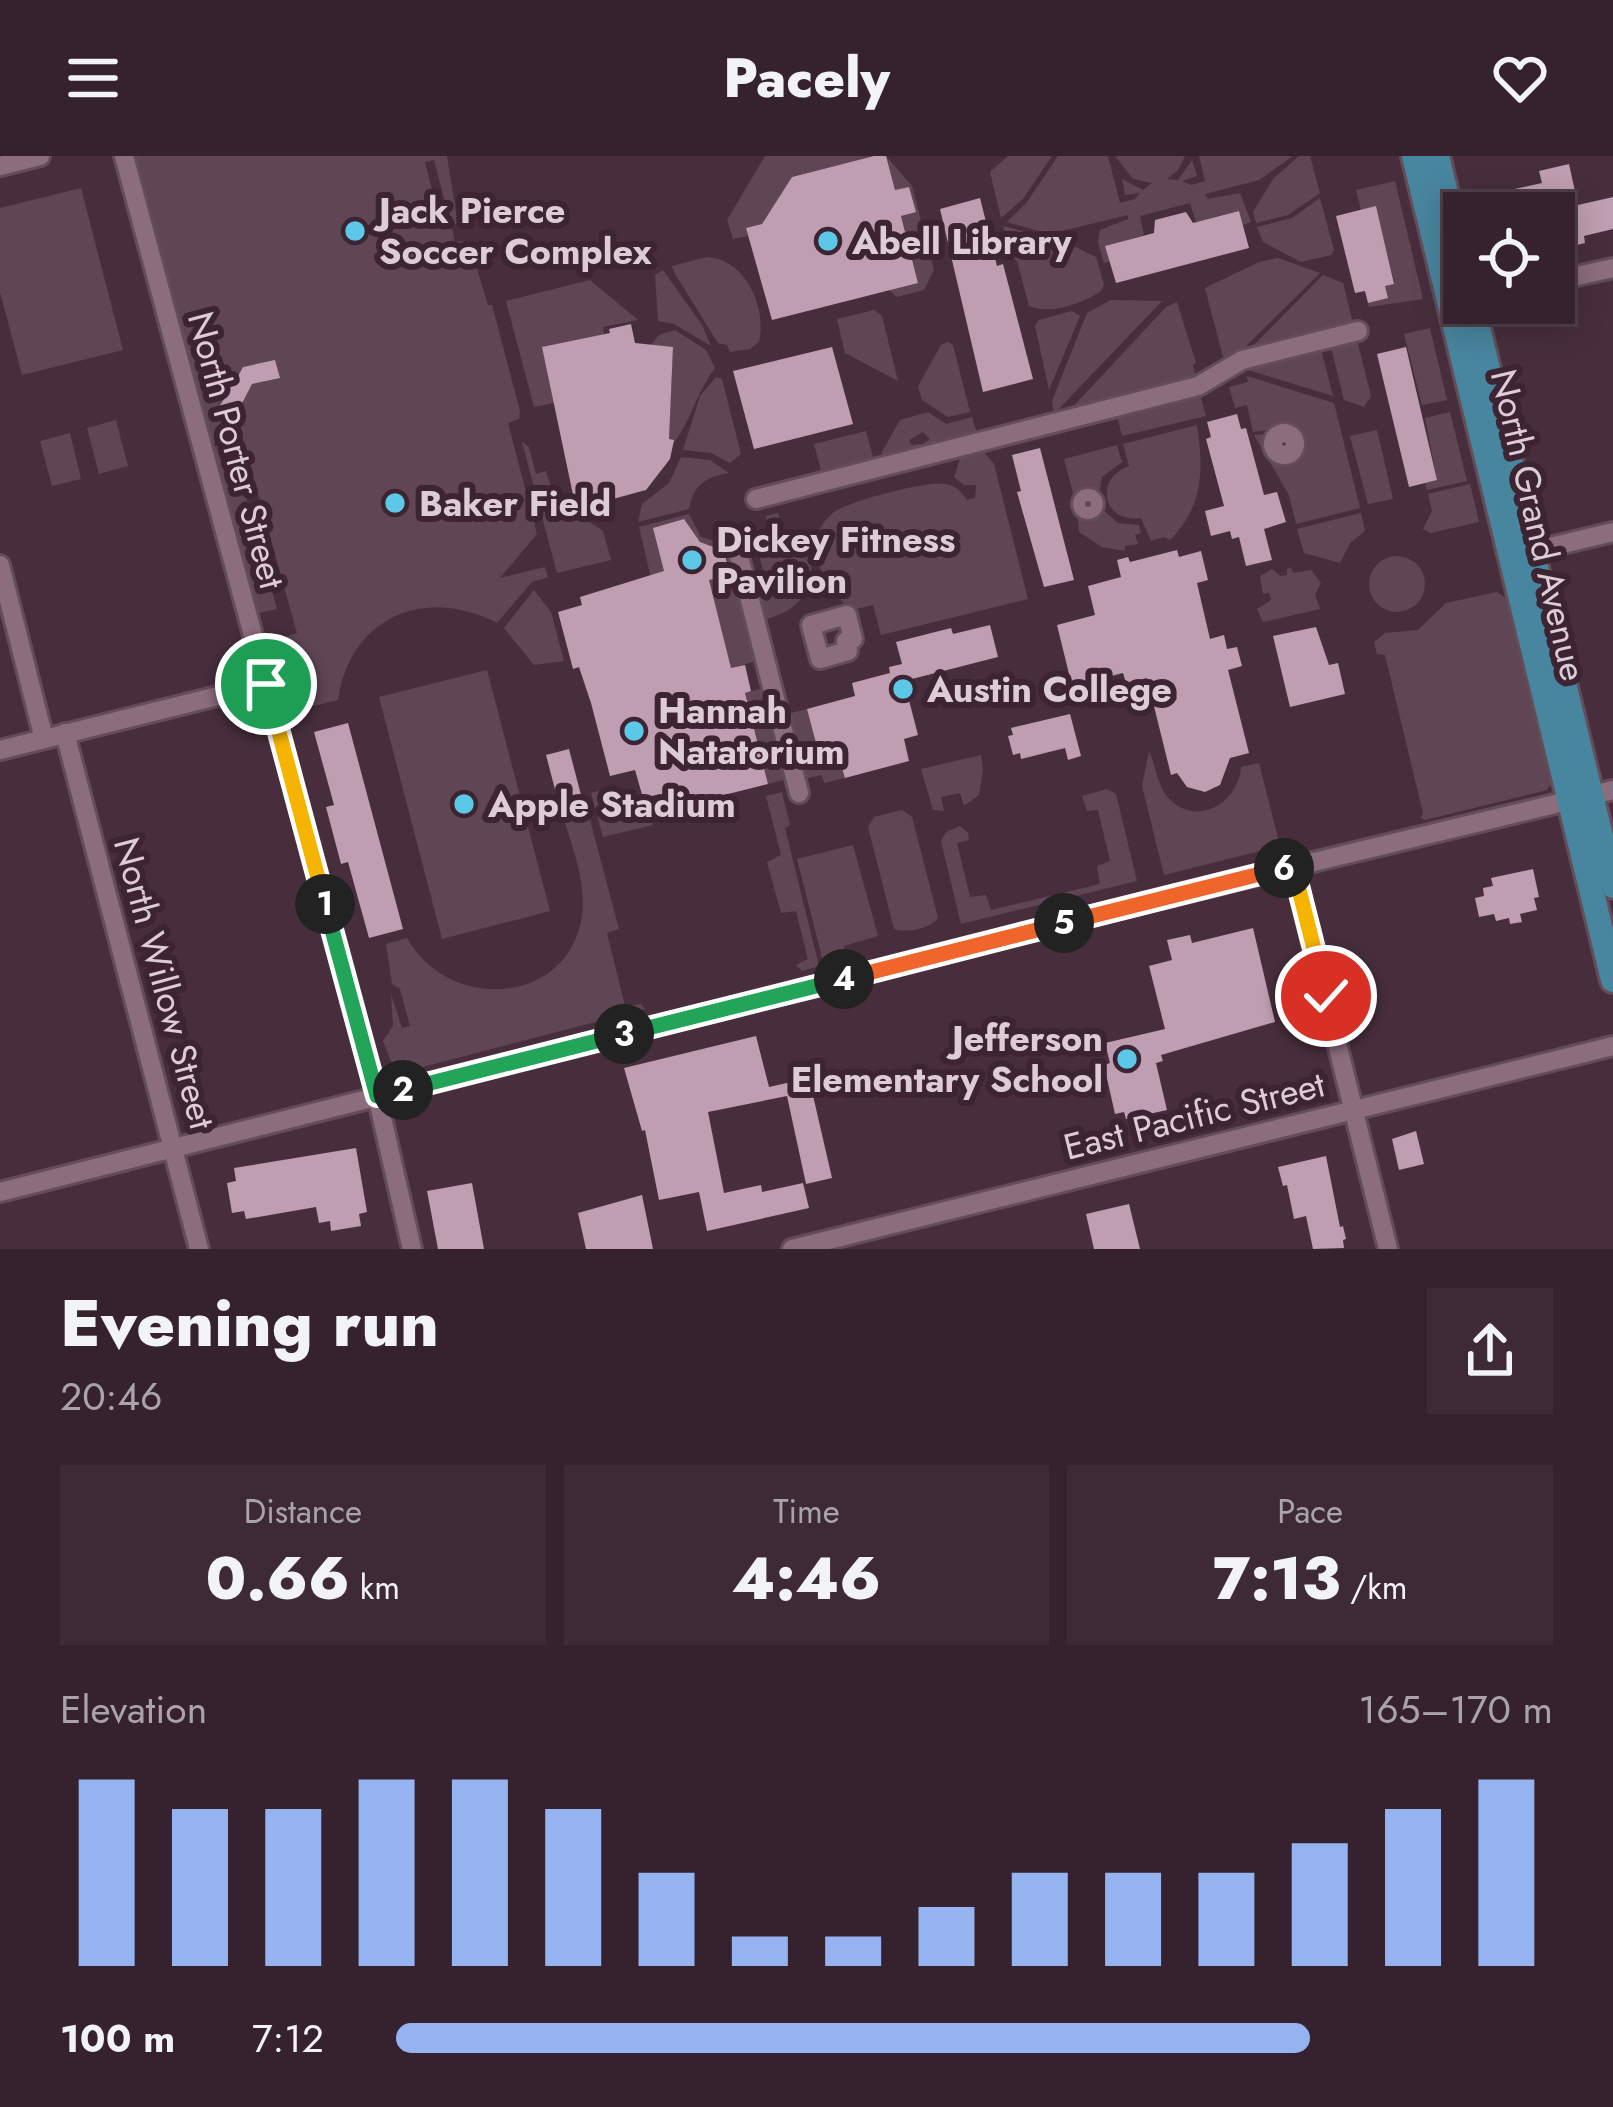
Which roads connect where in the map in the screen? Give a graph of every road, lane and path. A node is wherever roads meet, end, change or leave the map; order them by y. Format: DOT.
graph roads {
  1 [pos="40,156"];
  2 [pos="124,156"];
  3 [pos="1414,156"];
  4 [pos="1437,156"];
  5 [pos="0,166"];
  6 [pos="1446,192"];
  7 [pos="1443,245"];
  8 [pos="1613,268"];
  9 [pos="1575,276"];
  10 [pos="1467,324"];
  11 [pos="1358,331"];
  12 [pos="756,499"];
  13 [pos="1613,532"];
  14 [pos="735,541"];
  15 [pos="1521,554"];
  16 [pos="0,565"];
  17 [pos="266,684"];
  18 [pos="65,733"];
  19 [pos="44,739"];
  20 [pos="0,750"];
  21 [pos="799,793"];
  22 [pos="1590,795"];
  23 [pos="1293,866"];
  24 [pos="1613,886"];
  25 [pos="1613,980"];
  26 [pos="1613,1046"];
  27 [pos="377,1096"];
  28 [pos="1354,1108"];
  29 [pos="174,1148"];
  30 [pos="0,1192"];
  31 [pos="199,1249"];
  32 [pos="412,1249"];
  33 [pos="792,1249"];
  34 [pos="1388,1249"];
  1 -- 5 [label="street"];
  2 -- 17 [label="street, North Porter Street"];
  3 -- 7 [label="main road, North Grand Avenue"];
  4 -- 6 [label="main road"];
  8 -- 9 [label="street"];
  10 -- 15 [label="main road, North Grand Avenue"];
  11 -- 12 [label="street"];
  13 -- 15 [label="street"];
  14 -- 21 [label="street"];
  15 -- 22 [label="main road, North Grand Avenue"];
  16 -- 19 [label="street"];
  17 -- 18 [label="street"];
  17 -- 27 [label="street, North Porter Street"];
  18 -- 19 [label="street"];
  18 -- 29 [label="street, North Willow Street"];
  19 -- 20 [label="street"];
  22 -- 23 [label="street"];
  22 -- 24 [label="main road, North Grand Avenue"];
  22 -- 25 [label="main road, North Grand Avenue"];
  23 -- 27 [label="street"];
  23 -- 28 [label="street"];
  26 -- 28 [label="street, East Pacific Street"];
  27 -- 29 [label="street"];
  27 -- 32 [label="street, North Porter Street"];
  28 -- 33 [label="street, East Pacific Street"];
  28 -- 34 [label="street"];
  29 -- 30 [label="street"];
  29 -- 31 [label="street, North Willow Street"];
}
